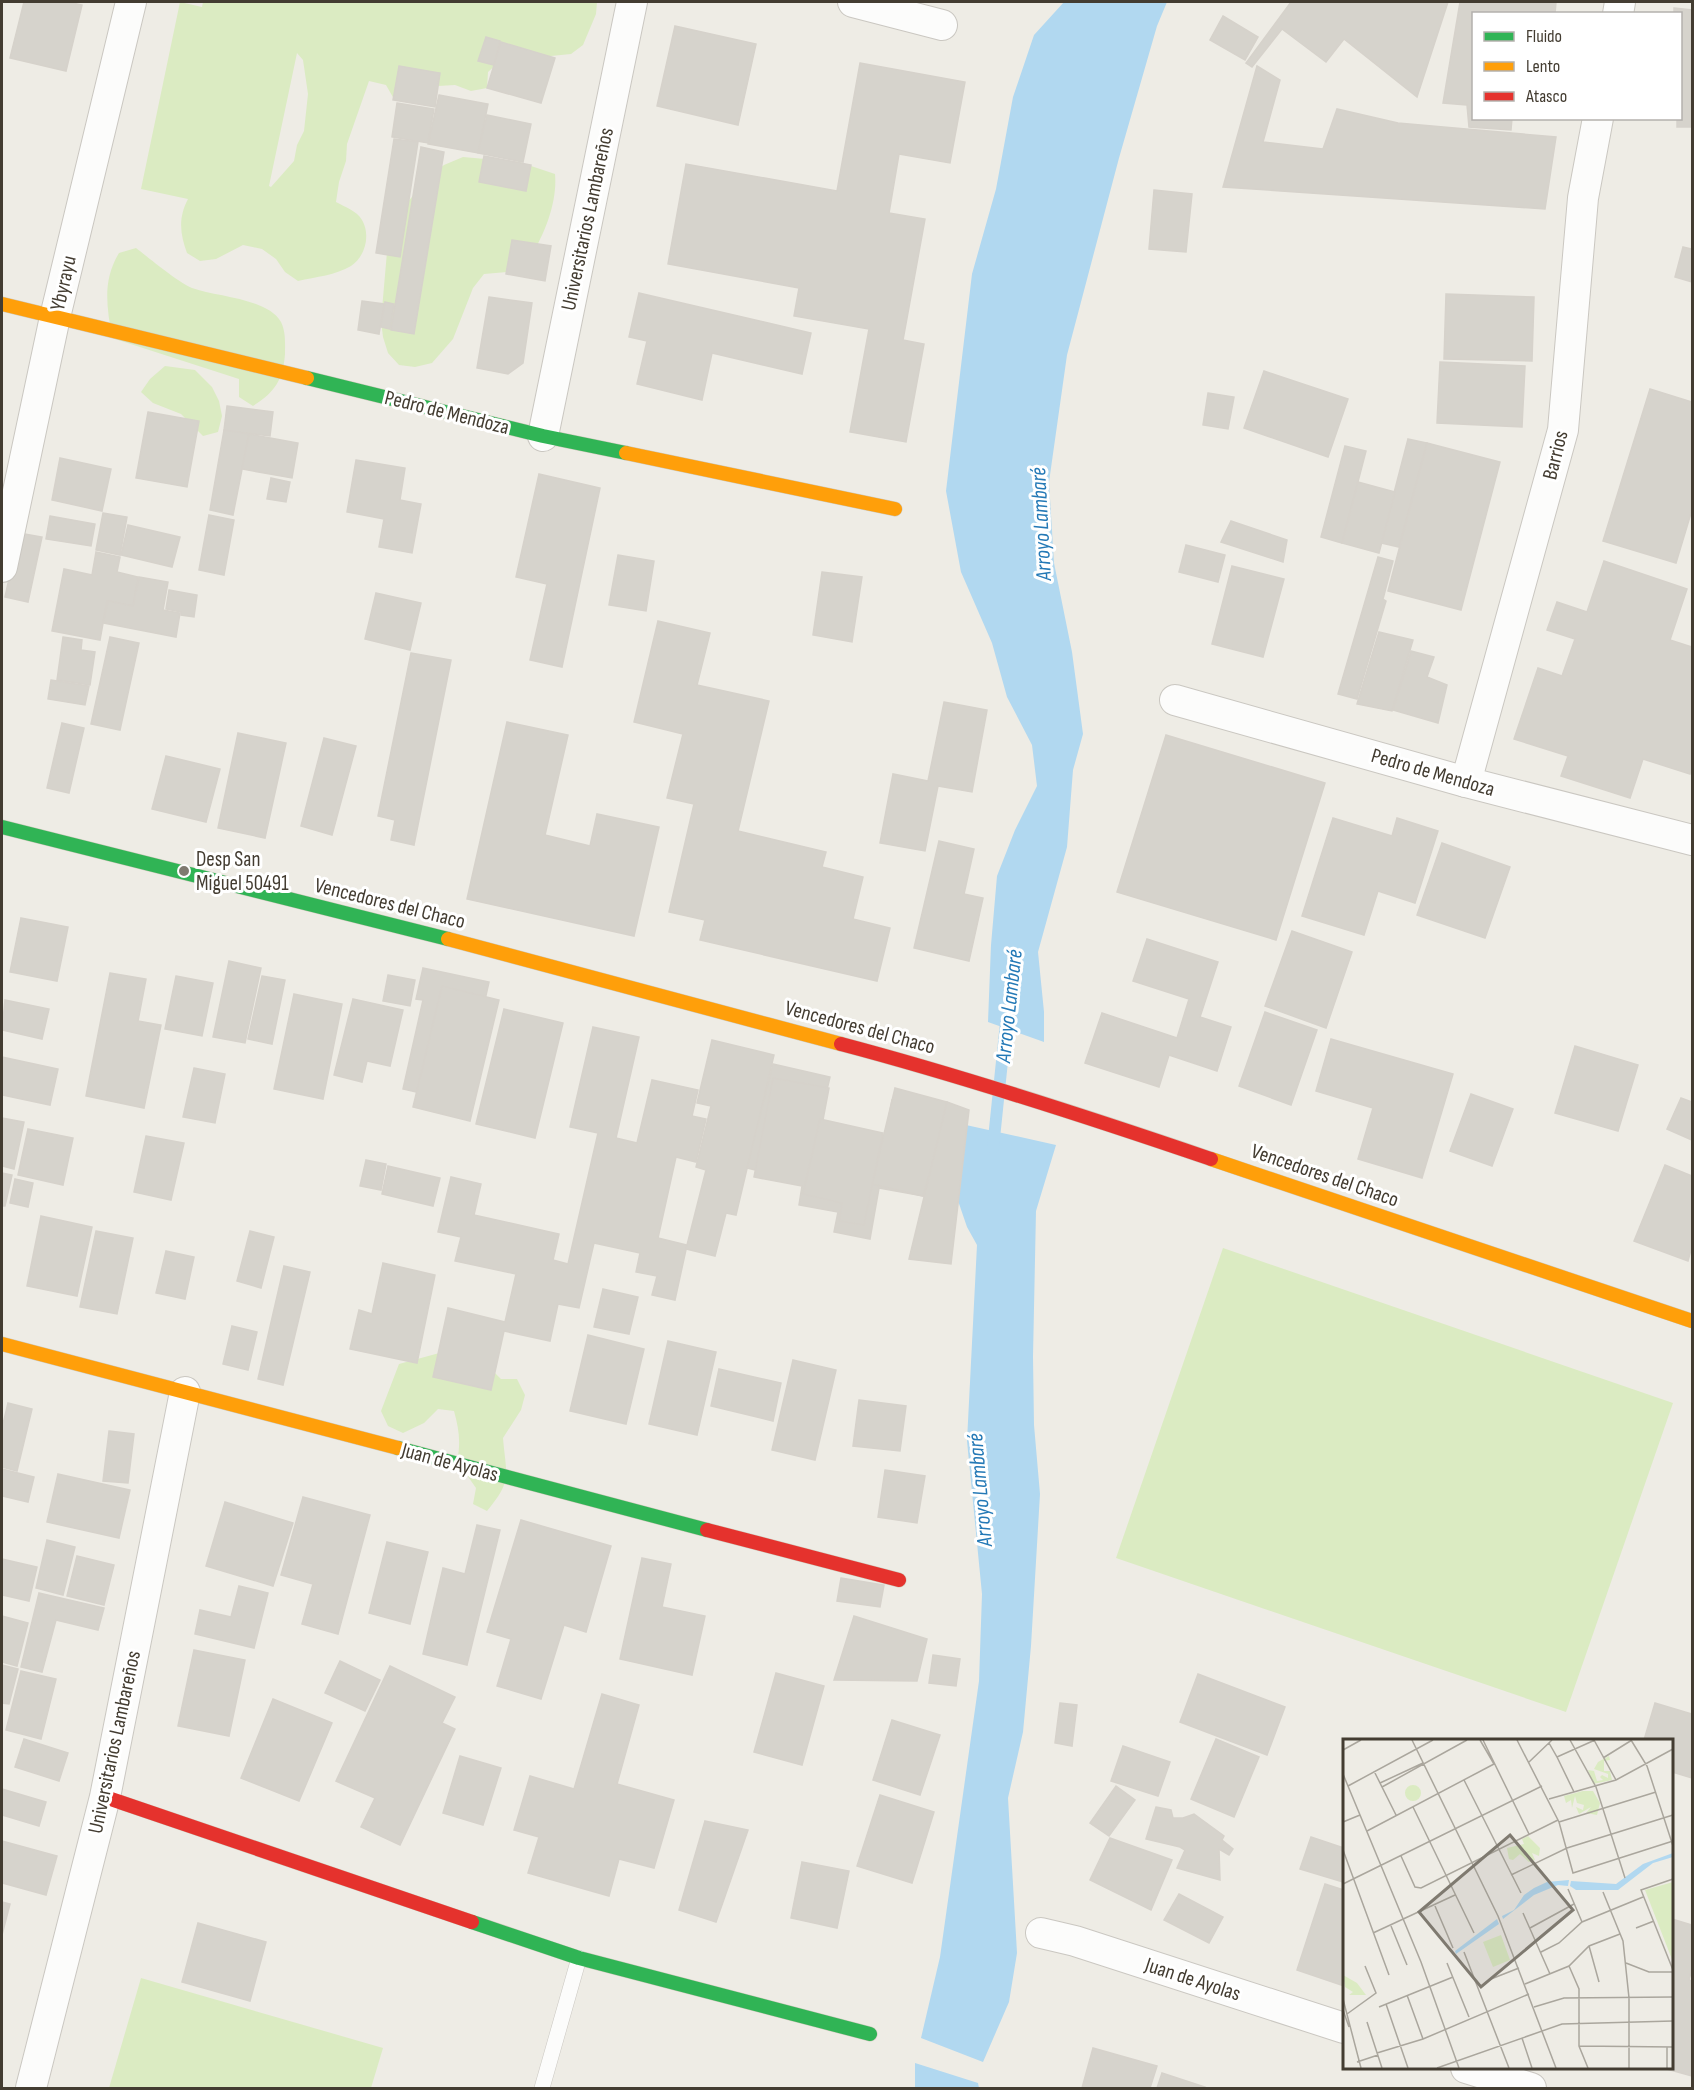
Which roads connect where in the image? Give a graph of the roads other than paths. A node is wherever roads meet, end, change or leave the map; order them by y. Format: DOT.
graph roads {
  1 [pos="131,2"];
  2 [pos="632,2"];
  3 [pos="853,2"];
  4 [pos="942,25"];
  5 [pos="1598,120"];
  6 [pos="2,304"];
  7 [pos="55,317"];
  8 [pos="543,436"];
  9 [pos="895,509"];
  10 [pos="2,567"];
  11 [pos="1174,699"];
  12 [pos="1466,782"];
  13 [pos="2,827"];
  14 [pos="1692,840"];
  15 [pos="1692,1321"];
  16 [pos="2,1344"];
  17 [pos="184,1392"];
  18 [pos="898,1581"];
  19 [pos="105,1797"];
  20 [pos="1041,1932"];
  21 [pos="579,1958"];
  22 [pos="1343,2028"];
  23 [pos="870,2034"];
  24 [pos="1472,2069"];
  25 [pos="31,2088"];
  26 [pos="542,2088"];
  27 [pos="1531,2088"];
  1 -- 7 [label="street, Ybyrayu"];
  2 -- 8 [label="street, Universitarios Lambareños"];
  3 -- 4 [label="street"];
  5 -- 12 [label="street, Barrios"];
  6 -- 7 [label="street, Pedro de Mendoza"];
  7 -- 8 [label="street, Pedro de Mendoza"];
  7 -- 10 [label="street, Ybyrayu"];
  8 -- 9 [label="street, Pedro de Mendoza"];
  11 -- 12 [label="street, Pedro de Mendoza"];
  12 -- 14 [label="street, Pedro de Mendoza"];
  13 -- 15 [label="street, Vencedores del Chaco"];
  16 -- 17 [label="street, Juan de Ayolas"];
  17 -- 18 [label="street, Juan de Ayolas"];
  17 -- 19 [label="street, Universitarios Lambareños"];
  19 -- 21 [label="street"];
  19 -- 25 [label="street, Universitarios Lambareños"];
  20 -- 22 [label="street, Juan de Ayolas"];
  21 -- 23 [label="street"];
  21 -- 26 [label="lane"];
  24 -- 27 [label="street"];
}
